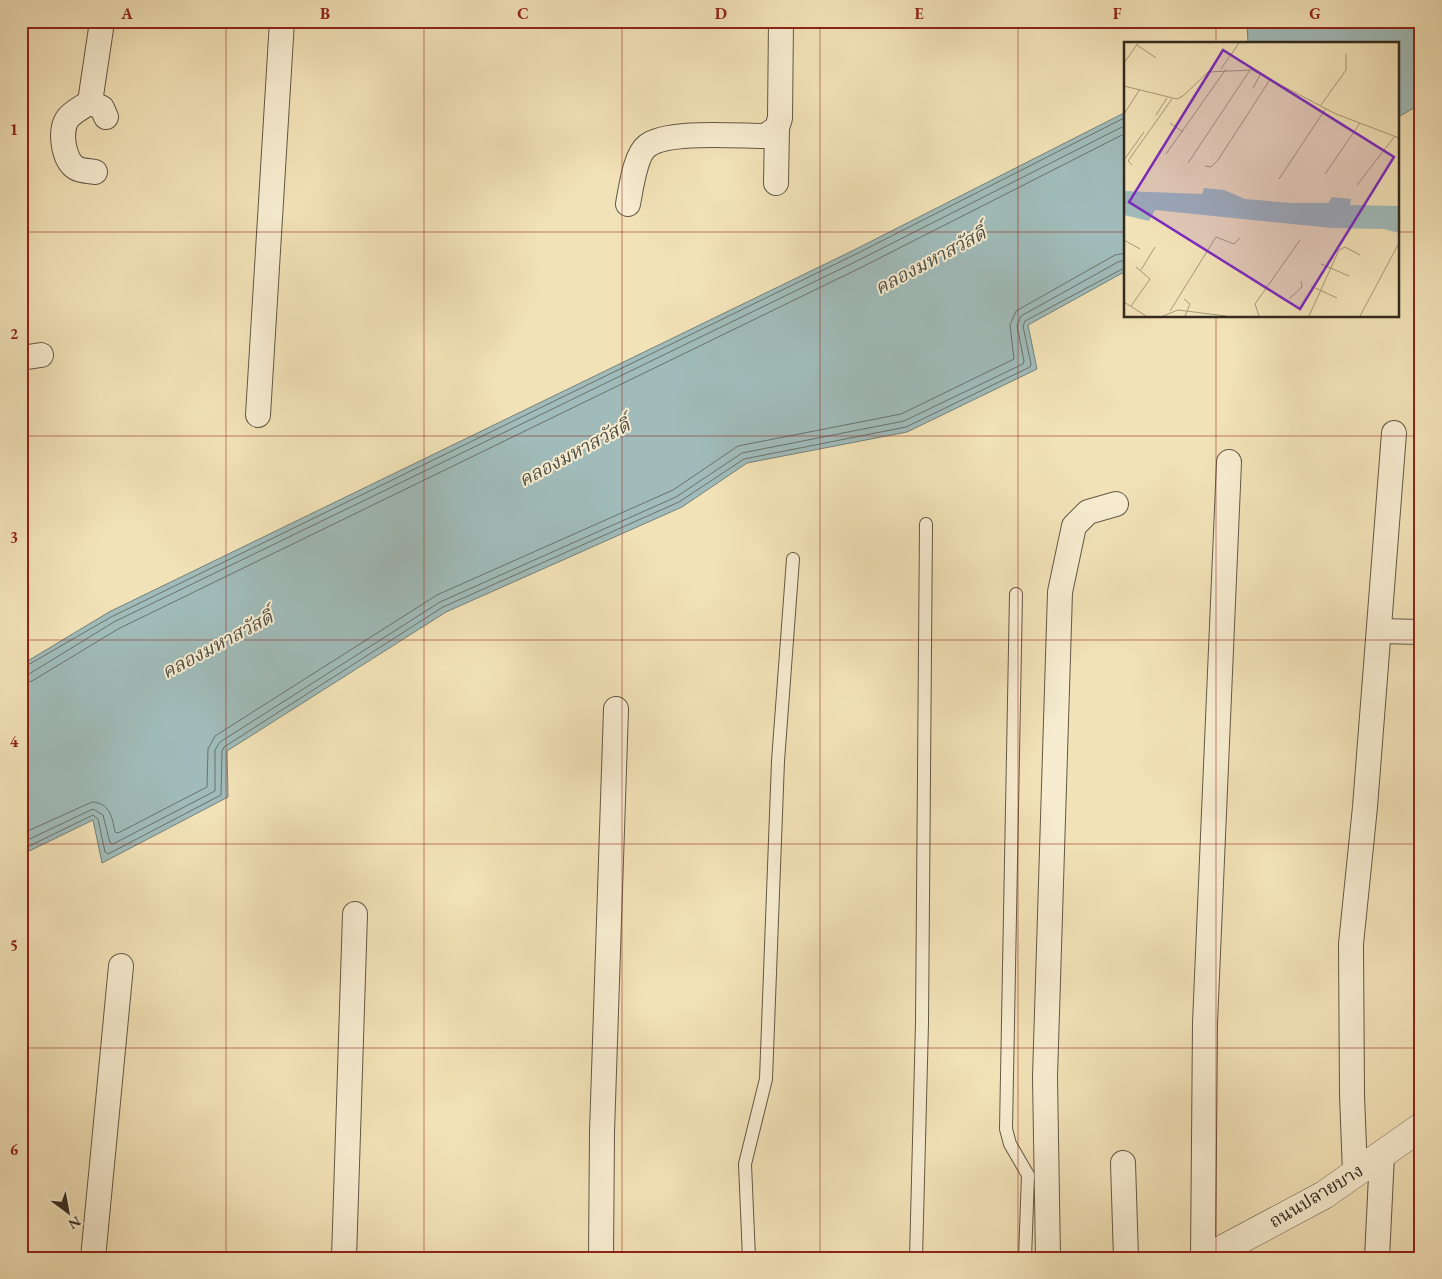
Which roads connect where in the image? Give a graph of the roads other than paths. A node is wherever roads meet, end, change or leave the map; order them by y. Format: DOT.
graph roads {
  1 [pos="121,21"];
  2 [pos="282,21"];
  3 [pos="781,21"];
  4 [pos="102,22"];
  5 [pos="777,128"];
  6 [pos="95,172"];
  7 [pos="776,183"];
  8 [pos="628,204"];
  9 [pos="258,414"];
  10 [pos="1394,433"];
  11 [pos="1229,462"];
  12 [pos="1116,504"];
  13 [pos="926,524"];
  14 [pos="792,559"];
  15 [pos="1016,594"];
  16 [pos="1379,631"];
  17 [pos="1421,632"];
  18 [pos="616,709"];
  19 [pos="355,914"];
  20 [pos="121,966"];
  21 [pos="1421,1127"];
  22 [pos="1382,1155"];
  23 [pos="1122,1163"];
  24 [pos="1355,1173"];
  25 [pos="93,1258"];
  26 [pos="344,1258"];
  27 [pos="601,1258"];
  28 [pos="749,1258"];
  29 [pos="916,1258"];
  30 [pos="1025,1258"];
  31 [pos="1048,1258"];
  32 [pos="1126,1258"];
  33 [pos="1204,1258"];
  34 [pos="1377,1258"];
  1 -- 4 [label="street"];
  2 -- 9 [label="street"];
  3 -- 5 [label="street"];
  4 -- 6 [label="street"];
  5 -- 7 [label="street"];
  5 -- 8 [label="street"];
  10 -- 16 [label="street"];
  11 -- 33 [label="street"];
  12 -- 31 [label="street"];
  13 -- 29 [label="lane"];
  14 -- 28 [label="lane"];
  15 -- 30 [label="lane"];
  16 -- 17 [label="street"];
  16 -- 24 [label="street"];
  18 -- 27 [label="street"];
  19 -- 26 [label="street"];
  20 -- 25 [label="street"];
  21 -- 22 [label="street, ถนนปลายบาง"];
  22 -- 24 [label="street, ถนนปลายบาง"];
  22 -- 34 [label="street"];
  23 -- 32 [label="street"];
  24 -- 33 [label="street, ถนนปลายบาง"];
}
